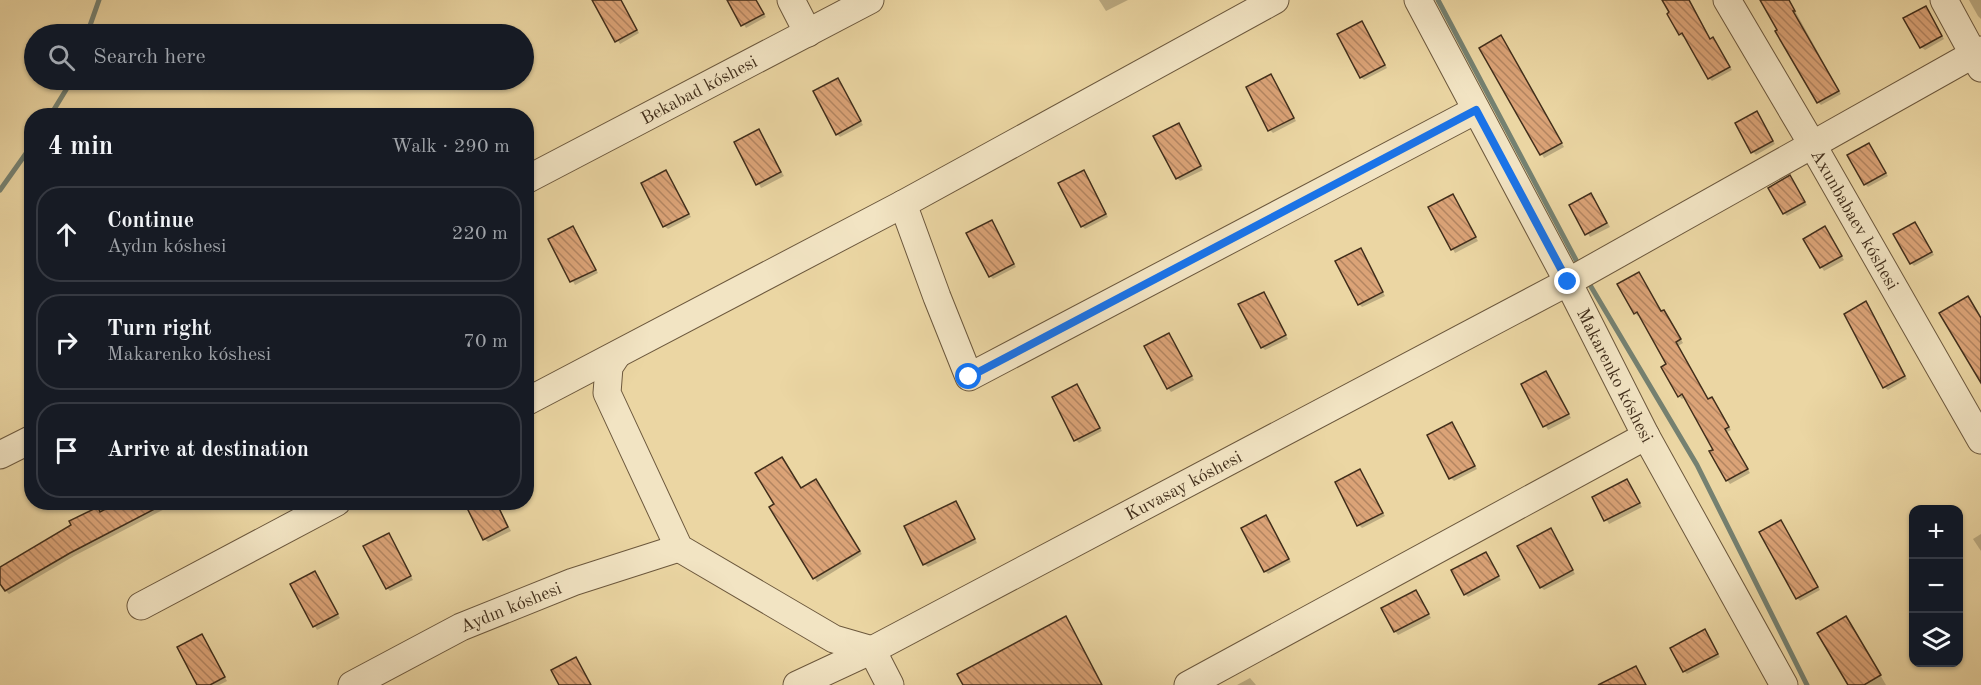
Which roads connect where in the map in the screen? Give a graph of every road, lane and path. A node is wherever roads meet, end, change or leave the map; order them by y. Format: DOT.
graph roads {
  1 [pos="790,0"];
  2 [pos="870,0"];
  3 [pos="1275,0"];
  4 [pos="1418,0"];
  5 [pos="1727,0"];
  6 [pos="1944,0"];
  7 [pos="808,33"];
  8 [pos="1979,58"];
  9 [pos="1476,110"];
  10 [pos="1812,144"];
  11 [pos="534,176"];
  12 [pos="903,204"];
  13 [pos="1568,282"];
  14 [pos="617,355"];
  15 [pos="534,398"];
  16 [pos="1646,436"];
  17 [pos="1981,440"];
  18 [pos="24,443"];
  19 [pos="0,455"];
  20 [pos="322,510"];
  21 [pos="679,548"];
  22 [pos="141,606"];
  23 [pos="872,650"];
  24 [pos="352,685"];
  25 [pos="797,685"];
  26 [pos="890,685"];
  27 [pos="1188,685"];
  28 [pos="1784,685"];
  1 -- 7 [label="street"];
  2 -- 7 [label="street, Bekabad kóshesi"];
  3 -- 12 [label="street"];
  4 -- 9 [label="street, Makarenko kóshesi"];
  5 -- 10 [label="street, Axunbabaev kóshesi"];
  6 -- 8 [label="street"];
  7 -- 11 [label="street, Bekabad kóshesi"];
  8 -- 10 [label="street, Kuvasay kóshesi"];
  9 -- 12 [label="street"];
  9 -- 13 [label="street, Makarenko kóshesi"];
  10 -- 13 [label="street, Kuvasay kóshesi"];
  10 -- 17 [label="street, Axunbabaev kóshesi"];
  12 -- 14 [label="street"];
  13 -- 16 [label="street, Makarenko kóshesi"];
  13 -- 23 [label="street, Kuvasay kóshesi"];
  14 -- 15 [label="street"];
  14 -- 21 [label="street"];
  16 -- 27 [label="street"];
  16 -- 28 [label="street, Makarenko kóshesi"];
  18 -- 19 [label="street"];
  20 -- 22 [label="street"];
  21 -- 23 [label="street"];
  21 -- 24 [label="street, Aydın kóshesi"];
  23 -- 25 [label="street, Kuvasay kóshesi"];
  23 -- 26 [label="street"];
}
